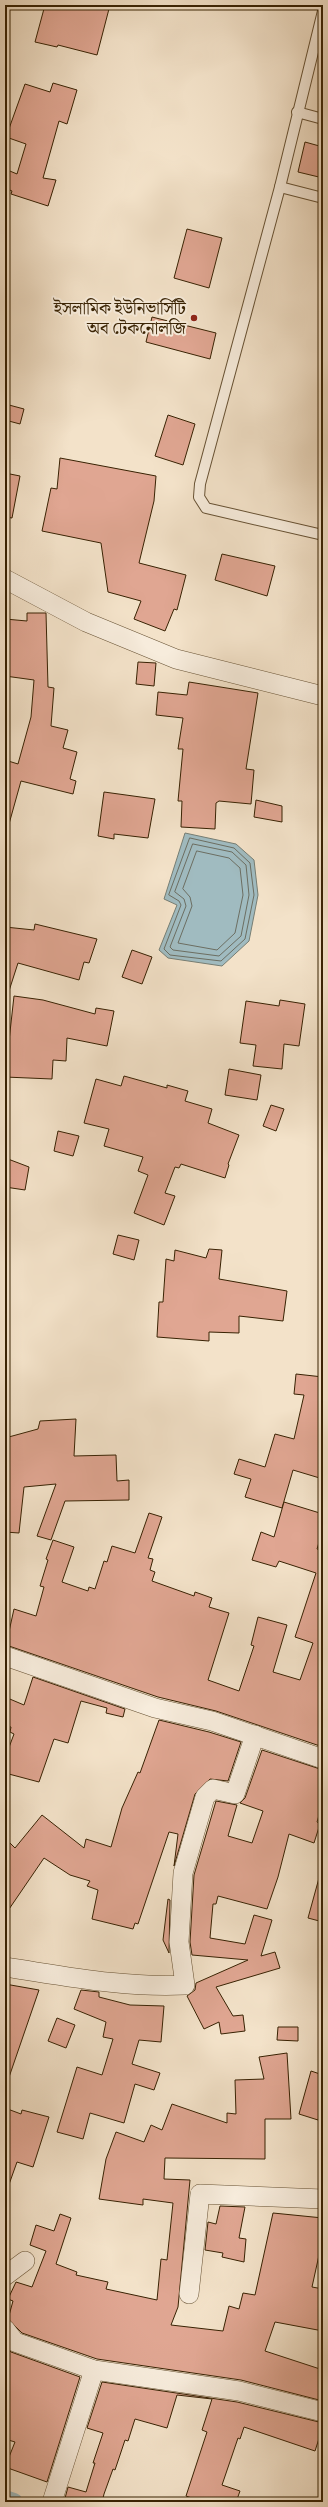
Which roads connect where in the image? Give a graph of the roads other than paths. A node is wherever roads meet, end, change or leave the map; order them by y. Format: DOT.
graph roads {
  1 [pos="323,11"];
  2 [pos="319,45"];
  3 [pos="297,112"];
  4 [pos="323,119"];
  5 [pos="280,187"];
  6 [pos="323,198"];
  7 [pos="323,535"];
  8 [pos="5,579"];
  9 [pos="323,696"];
  10 [pos="5,1656"];
  11 [pos="255,1735"];
  12 [pos="323,1758"];
  13 [pos="5,1967"];
  14 [pos="323,2199"];
  15 [pos="25,2261"];
  16 [pos="5,2276"];
  17 [pos="189,2294"];
  18 [pos="5,2329"];
  19 [pos="94,2370"];
  20 [pos="323,2412"];
  21 [pos="52,2502"];
  1 -- 2 [label="lane"];
  2 -- 3 [label="lane"];
  3 -- 4 [label="lane"];
  3 -- 5 [label="lane"];
  5 -- 6 [label="lane"];
  5 -- 7 [label="lane"];
  8 -- 9 [label="street"];
  10 -- 11 [label="street"];
  11 -- 12 [label="street"];
  11 -- 13 [label="street"];
  14 -- 17 [label="street"];
  15 -- 16 [label="street"];
  18 -- 19 [label="street"];
  19 -- 20 [label="street"];
  19 -- 21 [label="street"];
}
